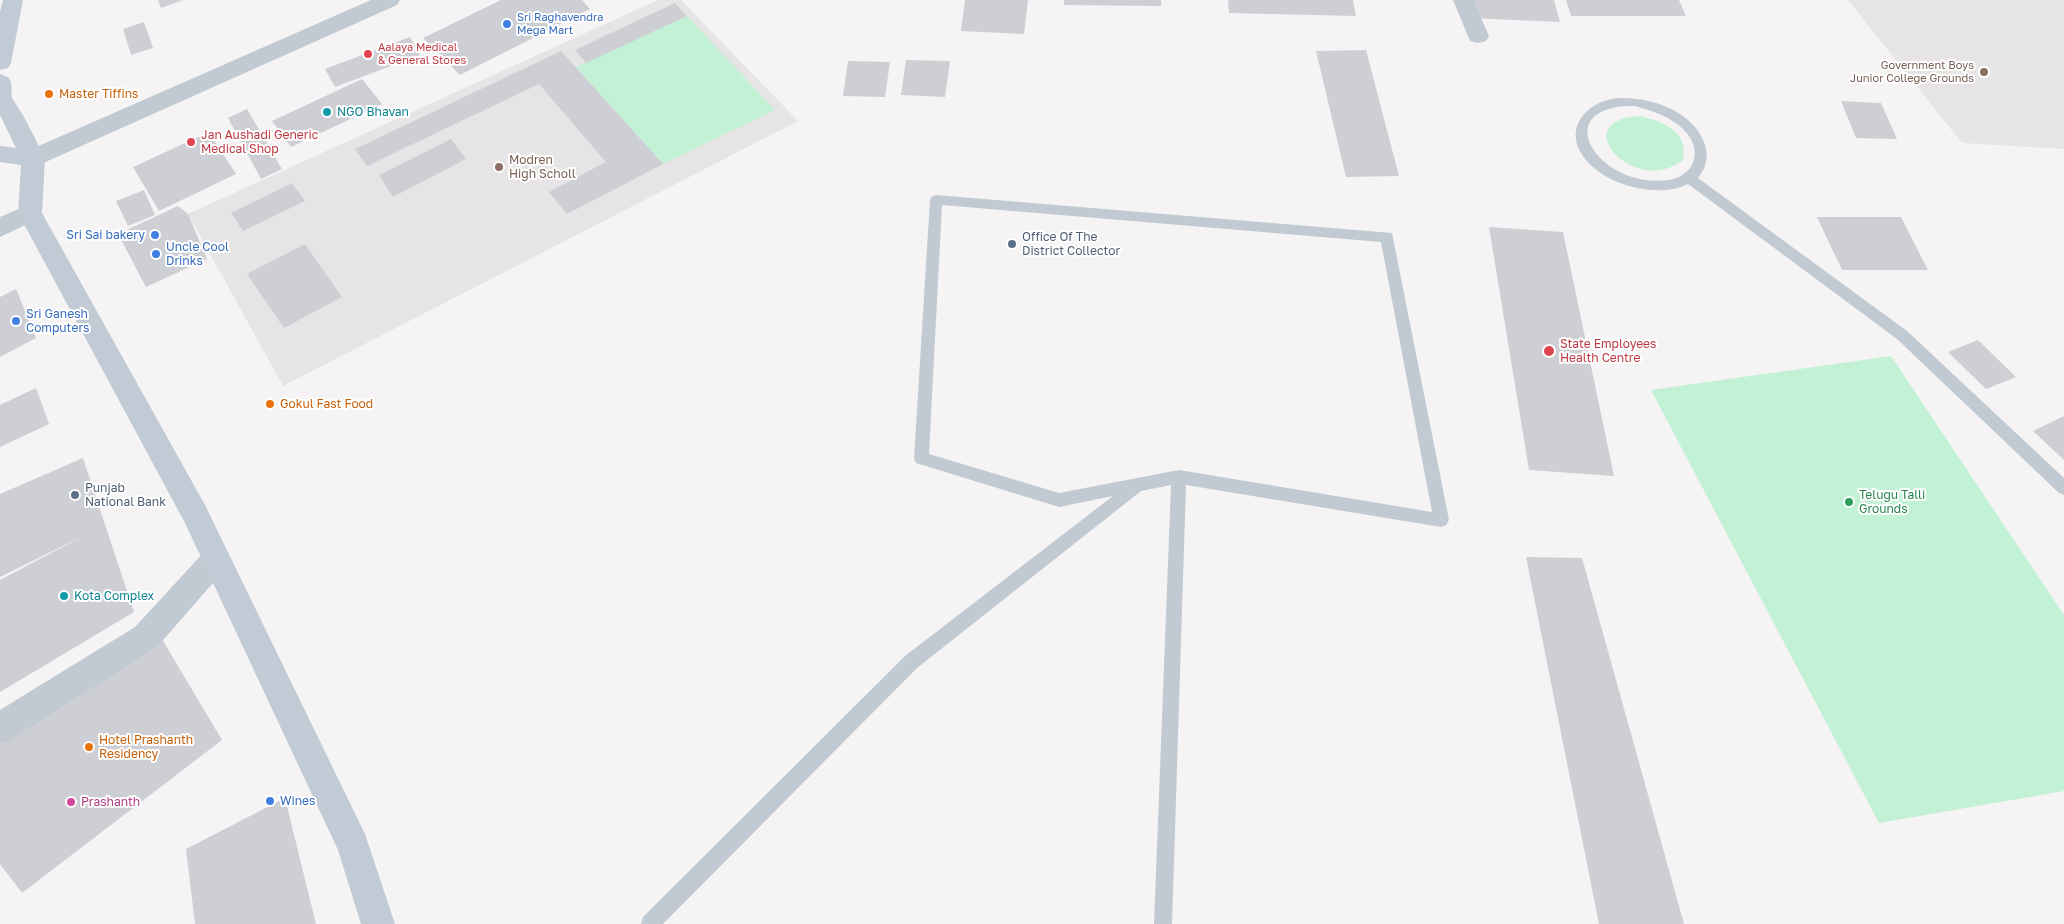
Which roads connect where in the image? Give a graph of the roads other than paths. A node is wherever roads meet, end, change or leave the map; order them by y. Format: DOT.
graph roads {
  1 [pos="13,0"];
  2 [pos="390,0"];
  3 [pos="1464,0"];
  4 [pos="1478,36"];
  5 [pos="0,63"];
  6 [pos="0,82"];
  7 [pos="0,154"];
  8 [pos="33,158"];
  9 [pos="1689,178"];
  10 [pos="30,213"];
  11 [pos="0,228"];
  12 [pos="1179,477"];
  13 [pos="1138,486"];
  14 [pos="2064,488"];
  15 [pos="216,560"];
  16 [pos="0,728"];
  17 [pos="378,924"];
  18 [pos="650,924"];
  19 [pos="1163,924"];
  1 -- 5 [label="street"];
  2 -- 8 [label="street"];
  3 -- 4 [label="street"];
  6 -- 8 [label="street"];
  7 -- 8 [label="street"];
  8 -- 10 [label="street"];
  9 -- 9 [label="lane"];
  9 -- 14 [label="lane"];
  10 -- 11 [label="street"];
  10 -- 15 [label="street"];
  12 -- 13 [label="lane"];
  12 -- 13 [label="lane"];
  12 -- 19 [label="lane"];
  13 -- 18 [label="lane"];
  15 -- 16 [label="street"];
  15 -- 17 [label="street"];
}
